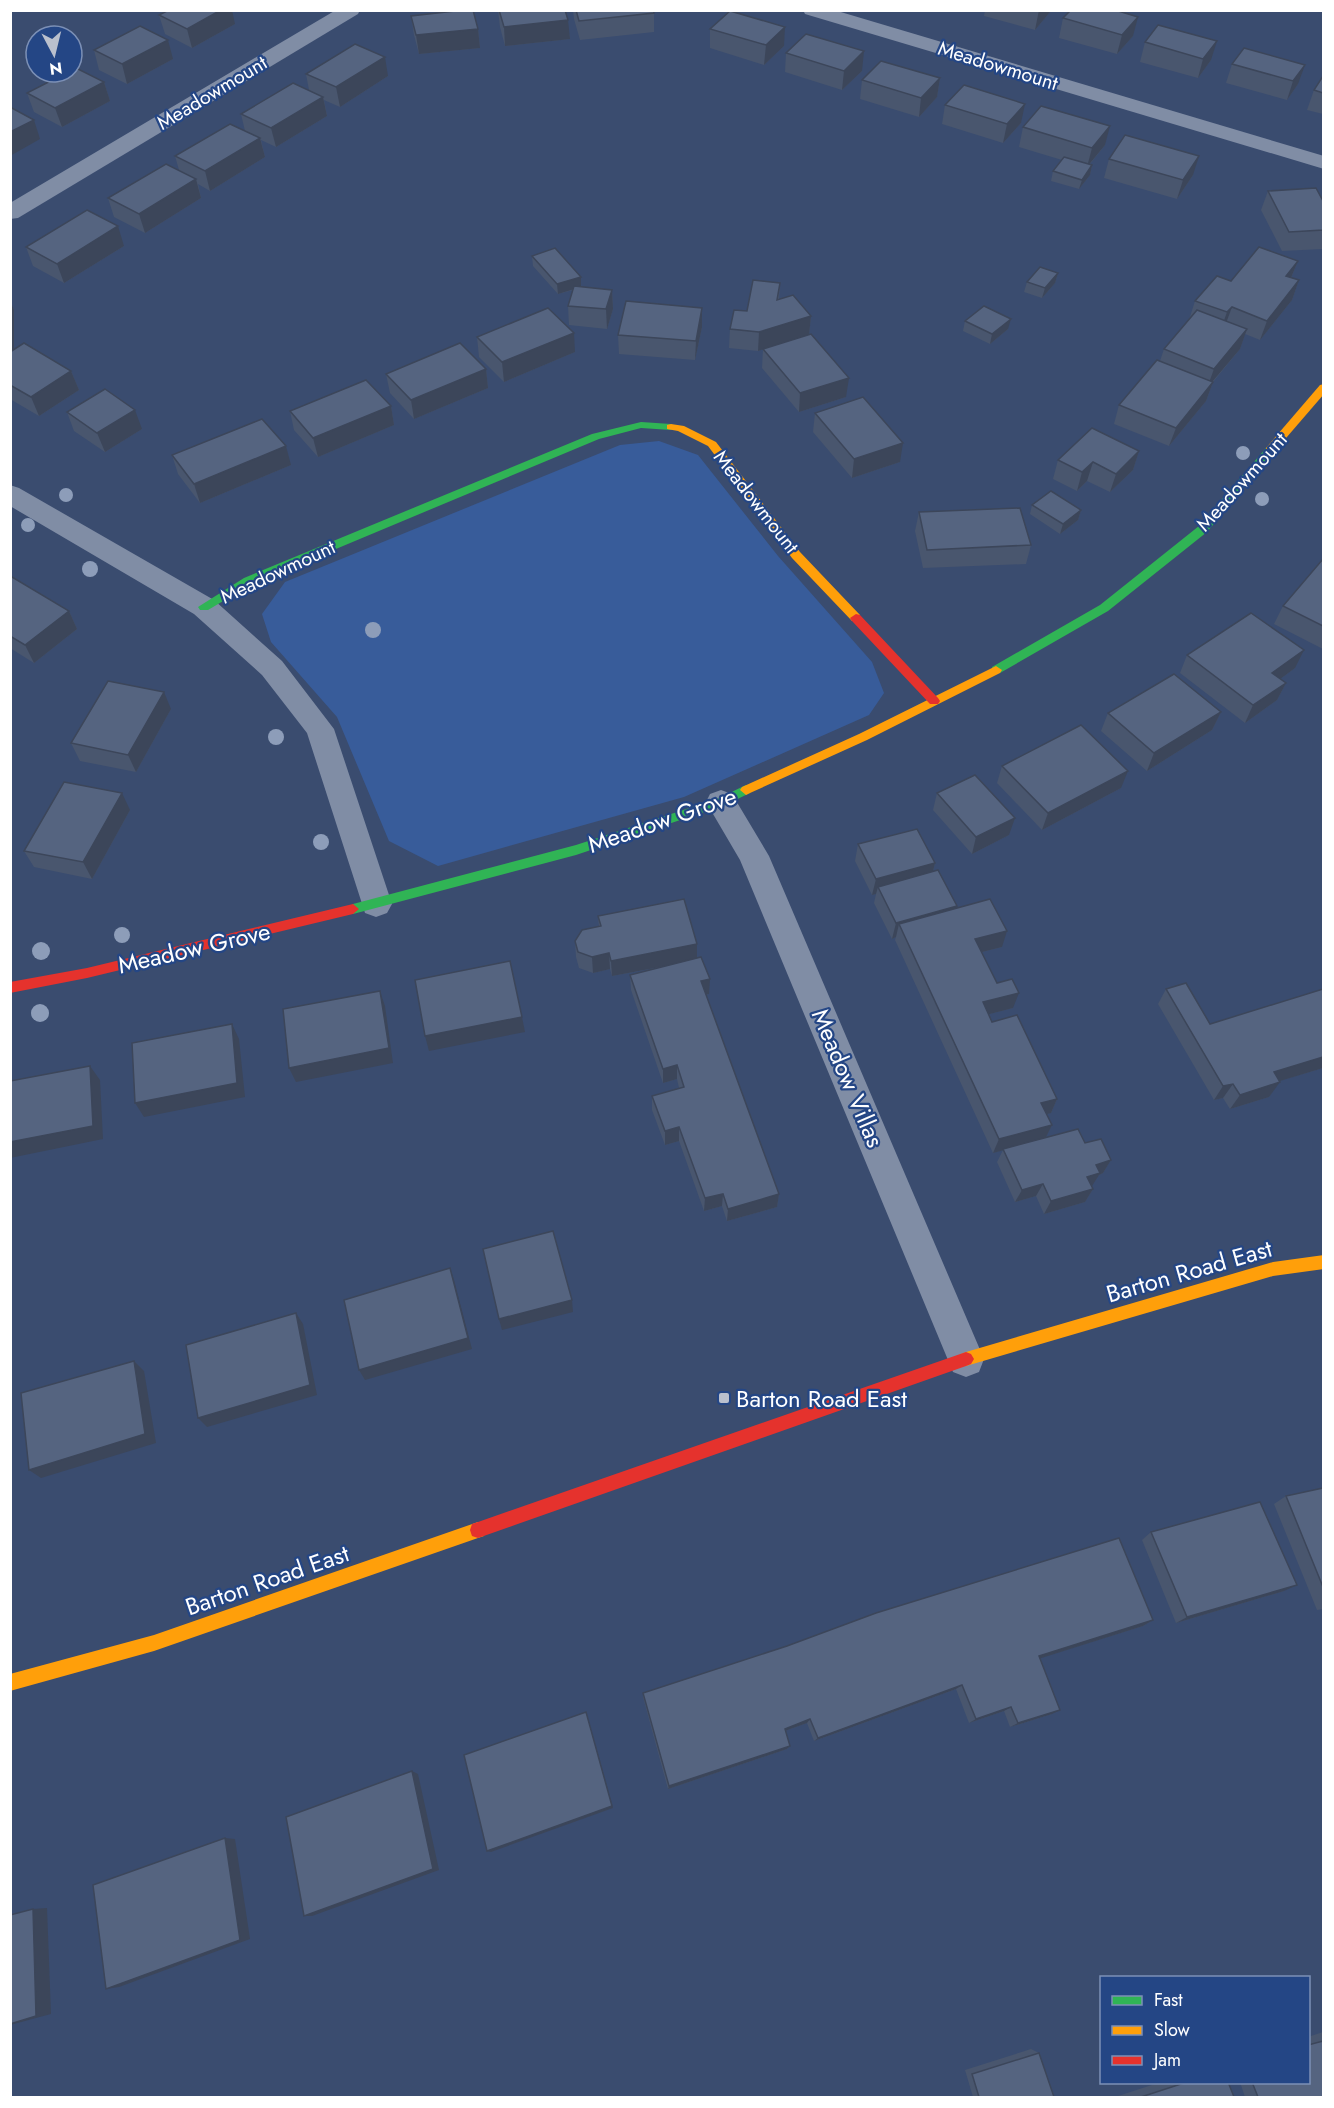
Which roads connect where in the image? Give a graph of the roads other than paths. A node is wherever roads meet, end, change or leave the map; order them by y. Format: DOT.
graph roads {
  1 [pos="351,10"];
  2 [pos="812,10"];
  3 [pos="1323,163"];
  4 [pos="10,213"];
  5 [pos="1323,387"];
  6 [pos="10,494"];
  7 [pos="204,607"];
  8 [pos="934,701"];
  9 [pos="721,802"];
  10 [pos="376,904"];
  11 [pos="10,988"];
  12 [pos="1323,1262"];
  13 [pos="966,1359"];
  14 [pos="10,1683"];
  1 -- 4 [label="street, Meadowmount"];
  2 -- 3 [label="street, Meadowmount"];
  5 -- 8 [label="street, Meadowmount"];
  6 -- 7 [label="street, Meadowmount"];
  7 -- 8 [label="street, Meadowmount"];
  7 -- 10 [label="street"];
  8 -- 9 [label="street, Meadow Grove"];
  9 -- 10 [label="street, Meadow Grove"];
  9 -- 13 [label="street, Meadow Villas"];
  10 -- 11 [label="street, Meadow Grove"];
  12 -- 13 [label="street, Barton Road East"];
  13 -- 14 [label="street, Barton Road East"];
}
